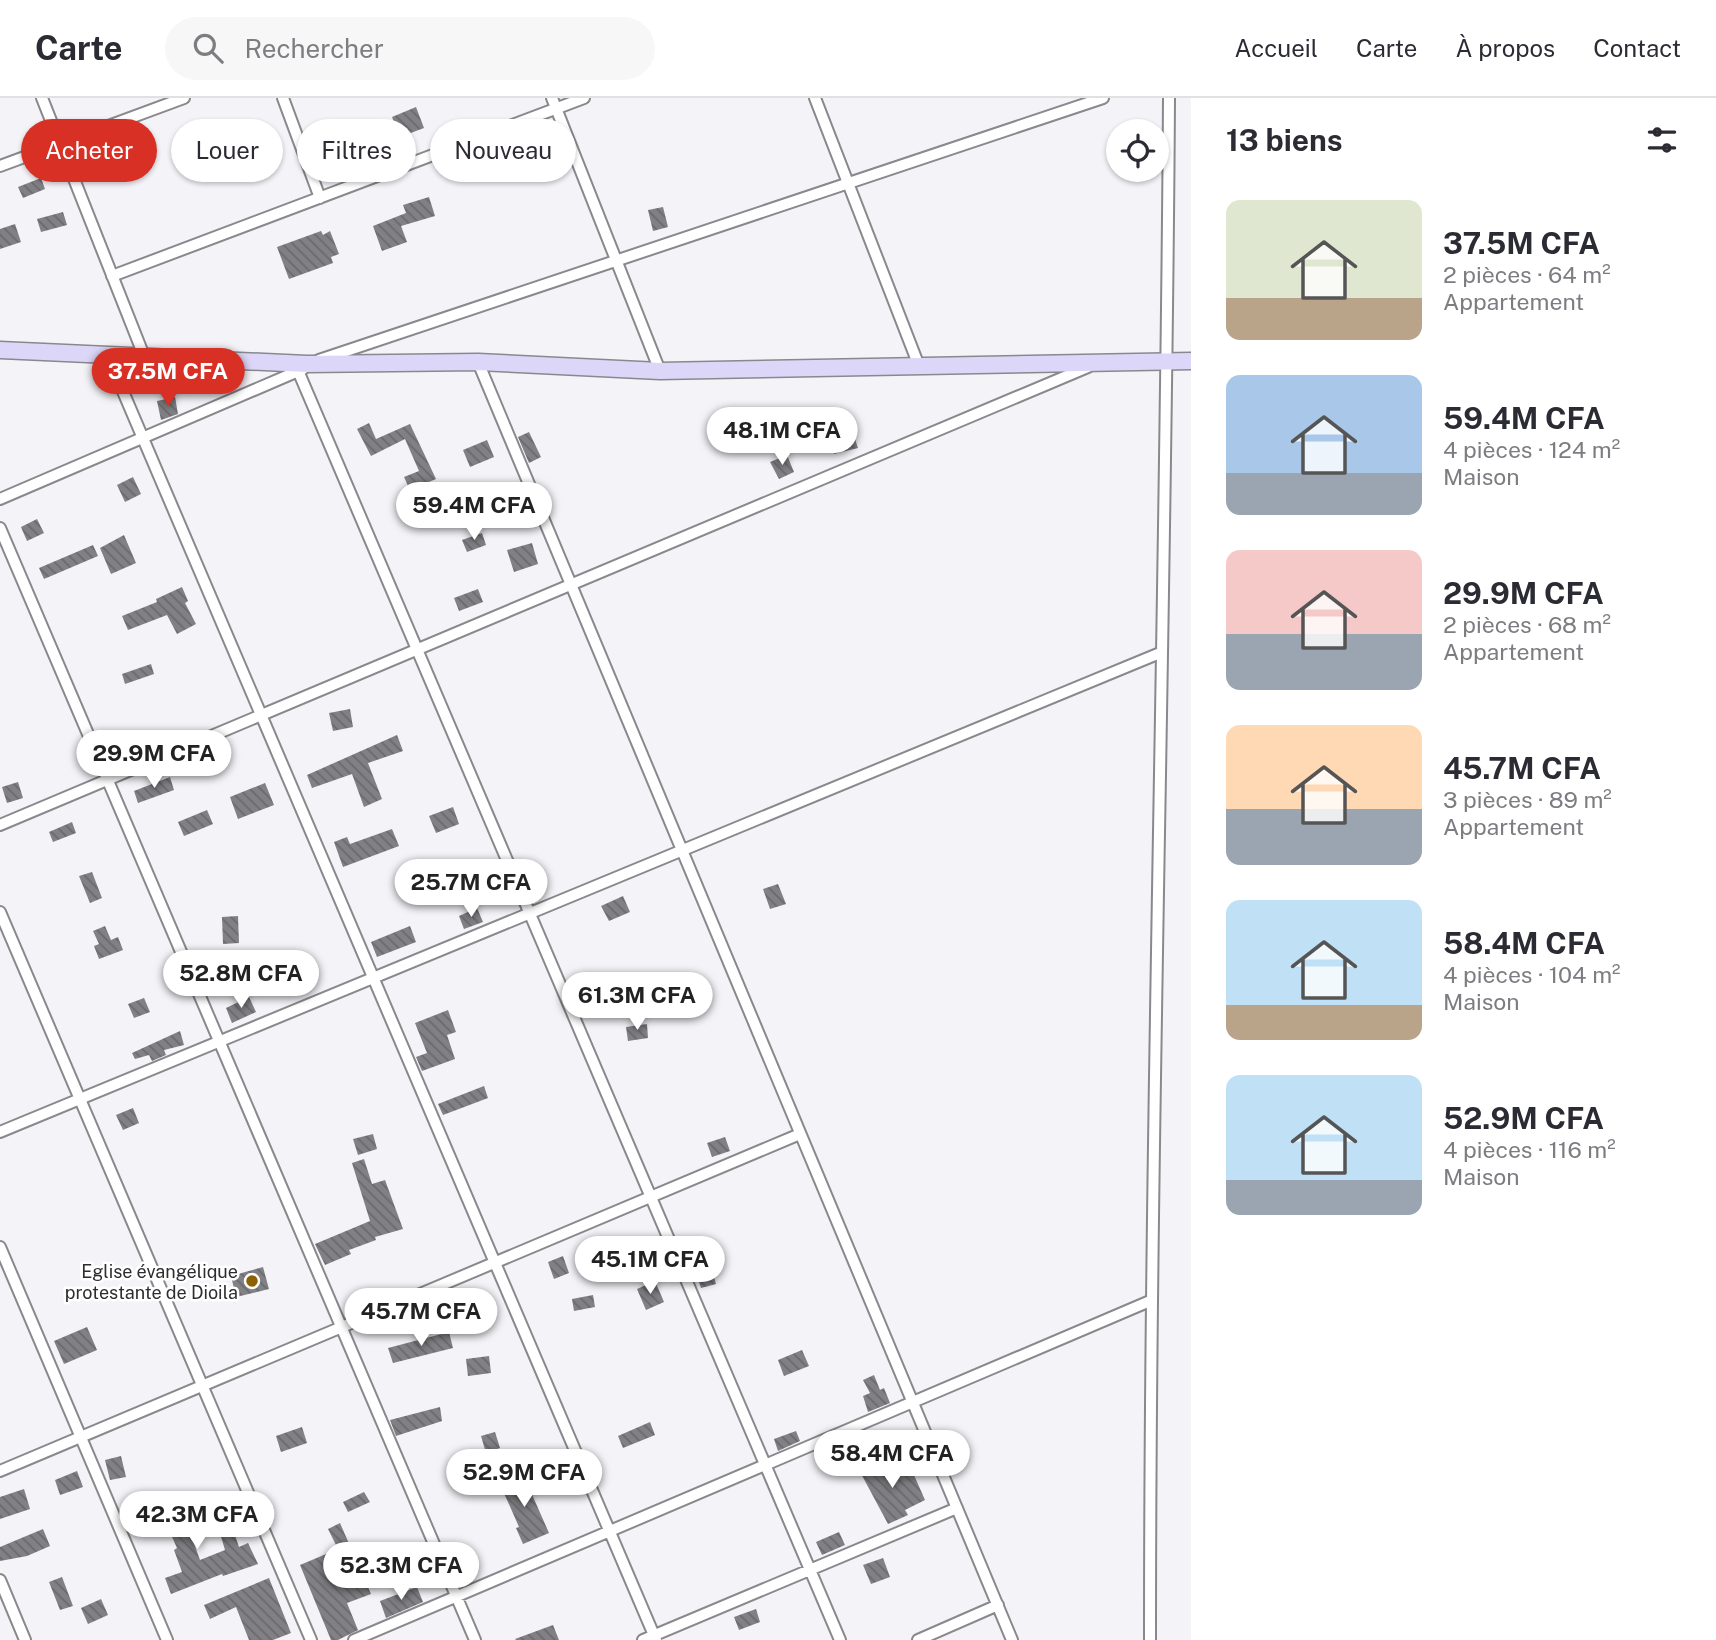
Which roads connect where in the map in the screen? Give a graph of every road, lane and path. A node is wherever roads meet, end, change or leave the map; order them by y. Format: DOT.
graph roads {
  1 [pos="42,98"];
  2 [pos="184,98"];
  3 [pos="283,98"];
  4 [pos="584,98"];
  5 [pos="815,98"];
  6 [pos="1103,98"];
  7 [pos="1169,98"];
  8 [pos="554,103"];
  9 [pos="50,119"];
  10 [pos="127,119"];
  11 [pos="21,158"];
  12 [pos="0,166"];
  13 [pos="75,182"];
  14 [pos="848,183"];
  15 [pos="320,198"];
  16 [pos="617,261"];
  17 [pos="112,276"];
  18 [pos="0,350"];
  19 [pos="107,354"];
  20 [pos="144,356"];
  21 [pos="1167,361"];
  22 [pos="1191,361"];
  23 [pos="478,362"];
  24 [pos="1099,362"];
  25 [pos="919,366"];
  26 [pos="303,368"];
  27 [pos="660,371"];
  28 [pos="143,438"];
  29 [pos="0,499"];
  30 [pos="0,528"];
  31 [pos="571,584"];
  32 [pos="417,649"];
  33 [pos="1160,653"];
  34 [pos="261,715"];
  35 [pos="107,780"];
  36 [pos="0,825"];
  37 [pos="682,851"];
  38 [pos="0,912"];
  39 [pos="530,914"];
  40 [pos="373,978"];
  41 [pos="220,1042"];
  42 [pos="80,1099"];
  43 [pos="0,1132"];
  44 [pos="800,1133"];
  45 [pos="651,1197"];
  46 [pos="0,1247"];
  47 [pos="495,1263"];
  48 [pos="1150,1301"];
  49 [pos="342,1327"];
  50 [pos="202,1386"];
  51 [pos="913,1403"];
  52 [pos="81,1437"];
  53 [pos="766,1466"];
  54 [pos="0,1471"];
  55 [pos="957,1508"];
  56 [pos="610,1532"];
  57 [pos="810,1569"];
  58 [pos="0,1580"];
  59 [pos="457,1597"];
  60 [pos="998,1605"];
  61 [pos="651,1638"];
  62 [pos="26,1640"];
  63 [pos="167,1640"];
  64 [pos="311,1640"];
  65 [pos="354,1640"];
  66 [pos="475,1640"];
  67 [pos="840,1640"];
  68 [pos="918,1640"];
  69 [pos="1012,1640"];
  70 [pos="1150,1640"];
  1 -- 9 [label="street"];
  2 -- 10 [label="street"];
  3 -- 15 [label="street"];
  4 -- 8 [label="street"];
  5 -- 14 [label="street"];
  6 -- 14 [label="street"];
  7 -- 21 [label="street"];
  8 -- 15 [label="street"];
  8 -- 16 [label="street"];
  11 -- 12 [label="street"];
  13 -- 17 [label="street"];
  14 -- 16 [label="street"];
  14 -- 25 [label="street"];
  15 -- 17 [label="street"];
  16 -- 26 [label="street"];
  16 -- 27 [label="street"];
  17 -- 20 [label="street"];
  18 -- 19 [label="street"];
  19 -- 20 [label="street"];
  19 -- 28 [label="street"];
  20 -- 26 [label="street"];
  21 -- 22 [label="street"];
  21 -- 24 [label="street"];
  21 -- 33 [label="street"];
  23 -- 26 [label="street"];
  23 -- 27 [label="street"];
  23 -- 31 [label="street"];
  24 -- 25 [label="street"];
  24 -- 31 [label="street"];
  25 -- 27 [label="street"];
  26 -- 28 [label="street"];
  26 -- 32 [label="street"];
  28 -- 29 [label="street"];
  28 -- 34 [label="street"];
  30 -- 35 [label="street"];
  31 -- 32 [label="street"];
  31 -- 37 [label="street"];
  32 -- 34 [label="street"];
  32 -- 39 [label="street"];
  33 -- 37 [label="street"];
  33 -- 48 [label="street"];
  34 -- 35 [label="street"];
  34 -- 40 [label="street"];
  35 -- 36 [label="street"];
  35 -- 41 [label="street"];
  37 -- 39 [label="street"];
  37 -- 44 [label="street"];
  38 -- 42 [label="street"];
  39 -- 40 [label="street"];
  39 -- 45 [label="street"];
  40 -- 41 [label="street"];
  40 -- 47 [label="street"];
  41 -- 42 [label="street"];
  41 -- 49 [label="street"];
  42 -- 43 [label="street"];
  42 -- 50 [label="street"];
  44 -- 45 [label="street"];
  44 -- 51 [label="street"];
  45 -- 47 [label="street"];
  45 -- 53 [label="street"];
  46 -- 52 [label="street"];
  47 -- 49 [label="street"];
  47 -- 56 [label="street"];
  48 -- 51 [label="street"];
  48 -- 70 [label="street"];
  49 -- 50 [label="street"];
  49 -- 59 [label="street"];
  50 -- 52 [label="street"];
  50 -- 64 [label="street"];
  51 -- 53 [label="street"];
  51 -- 55 [label="street"];
  52 -- 54 [label="street"];
  52 -- 63 [label="street"];
  53 -- 56 [label="street"];
  53 -- 57 [label="street"];
  55 -- 57 [label="street"];
  55 -- 60 [label="street"];
  56 -- 59 [label="street"];
  56 -- 61 [label="street"];
  57 -- 61 [label="street"];
  57 -- 67 [label="street"];
  58 -- 62 [label="street"];
  59 -- 65 [label="street"];
  59 -- 66 [label="street"];
  60 -- 68 [label="street"];
  60 -- 69 [label="street"];
}
